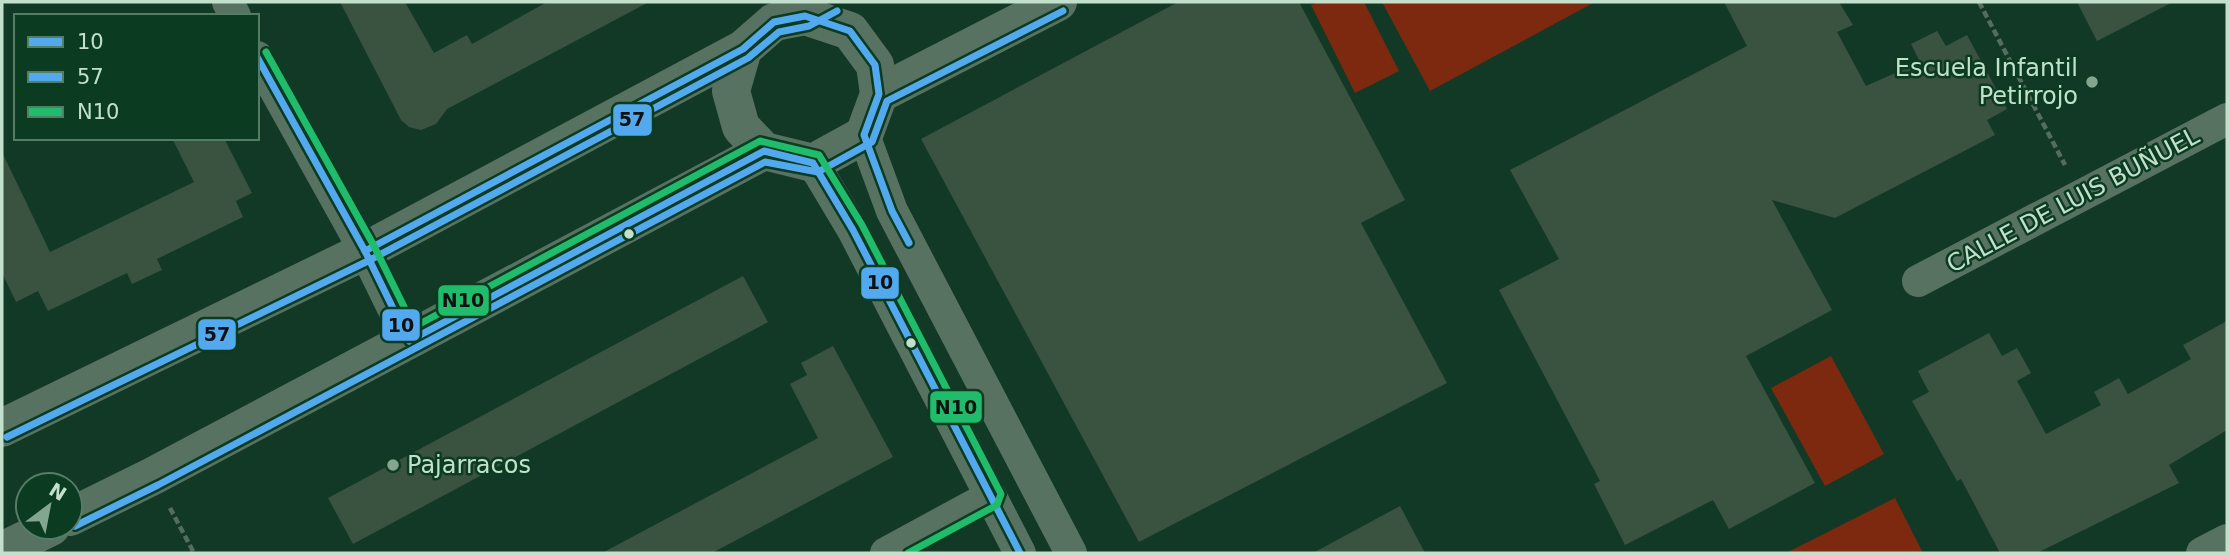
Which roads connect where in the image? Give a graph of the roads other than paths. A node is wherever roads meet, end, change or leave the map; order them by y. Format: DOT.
graph roads {
  1 [pos="1058,2"];
  2 [pos="818,9"];
  3 [pos="743,48"];
  4 [pos="259,61"];
  5 [pos="879,94"];
  6 [pos="2227,119"];
  7 [pos="864,135"];
  8 [pos="764,151"];
  9 [pos="813,163"];
  10 [pos="365,251"];
  11 [pos="1918,281"];
  12 [pos="409,341"];
  13 [pos="2,428"];
  14 [pos="991,496"];
  15 [pos="84,510"];
  16 [pos="2227,540"];
  17 [pos="22,541"];
  18 [pos="2,551"];
  19 [pos="886,553"];
  20 [pos="1020,553"];
  21 [pos="1071,553"];
  22 [pos="2202,553"];
  1 -- 5 [label="main road"];
  2 -- 3 [label="main road"];
  2 -- 5 [label="main road"];
  3 -- 8 [label="main road"];
  3 -- 10 [label="main road"];
  4 -- 10 [label="street"];
  5 -- 7 [label="main road"];
  6 -- 11 [label="street, CALLE DE LUIS BUÑUEL"];
  7 -- 9 [label="main road"];
  7 -- 21 [label="street"];
  8 -- 9 [label="main road"];
  8 -- 12 [label="main road"];
  9 -- 14 [label="street"];
  10 -- 12 [label="street"];
  10 -- 13 [label="main road"];
  12 -- 15 [label="main road"];
  14 -- 19 [label="street"];
  14 -- 20 [label="street"];
  16 -- 22 [label="street"];
  17 -- 18 [label="main road"];
}
